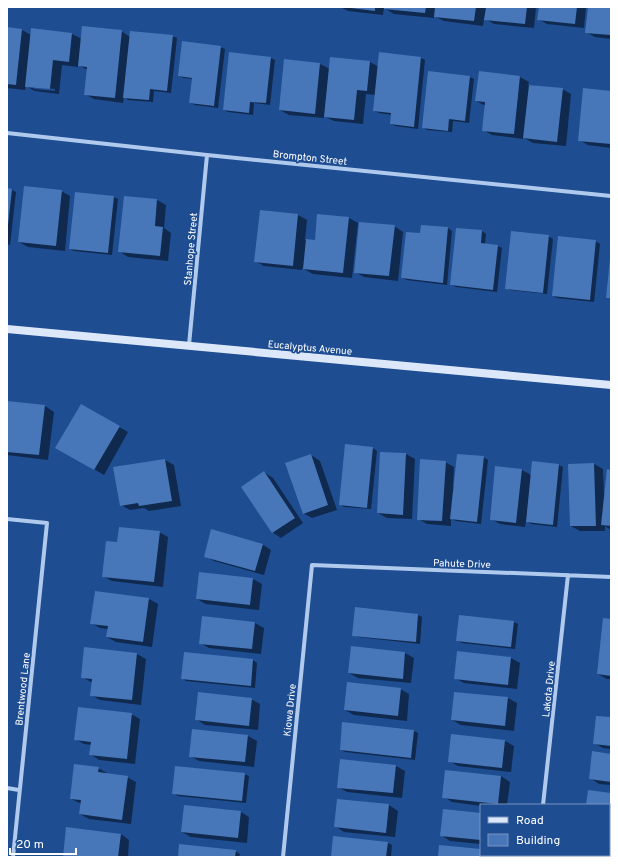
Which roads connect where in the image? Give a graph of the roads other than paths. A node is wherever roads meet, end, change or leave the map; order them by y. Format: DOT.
graph roads {
  1 [pos="7,133"];
  2 [pos="207,155"];
  3 [pos="611,196"];
  4 [pos="7,329"];
  5 [pos="189,345"];
  6 [pos="611,385"];
  7 [pos="7,519"];
  8 [pos="312,565"];
  9 [pos="568,575"];
  10 [pos="611,577"];
  11 [pos="7,788"];
  12 [pos="19,790"];
  13 [pos="544,804"];
  14 [pos="13,857"];
  15 [pos="283,857"];
  1 -- 2 [label="street, Brompton Street"];
  2 -- 3 [label="street, Brompton Street"];
  2 -- 5 [label="street, Stanhope Street"];
  4 -- 5 [label="street, Eucalyptus Avenue"];
  5 -- 6 [label="street, Eucalyptus Avenue"];
  7 -- 12 [label="street, Brentwood Lane"];
  8 -- 9 [label="street, Pahute Drive"];
  8 -- 15 [label="street, Kiowa Drive"];
  9 -- 10 [label="street, Pahute Drive"];
  9 -- 13 [label="street, Lakota Drive"];
  11 -- 12 [label="street"];
  12 -- 14 [label="street, Brentwood Lane"];
}
